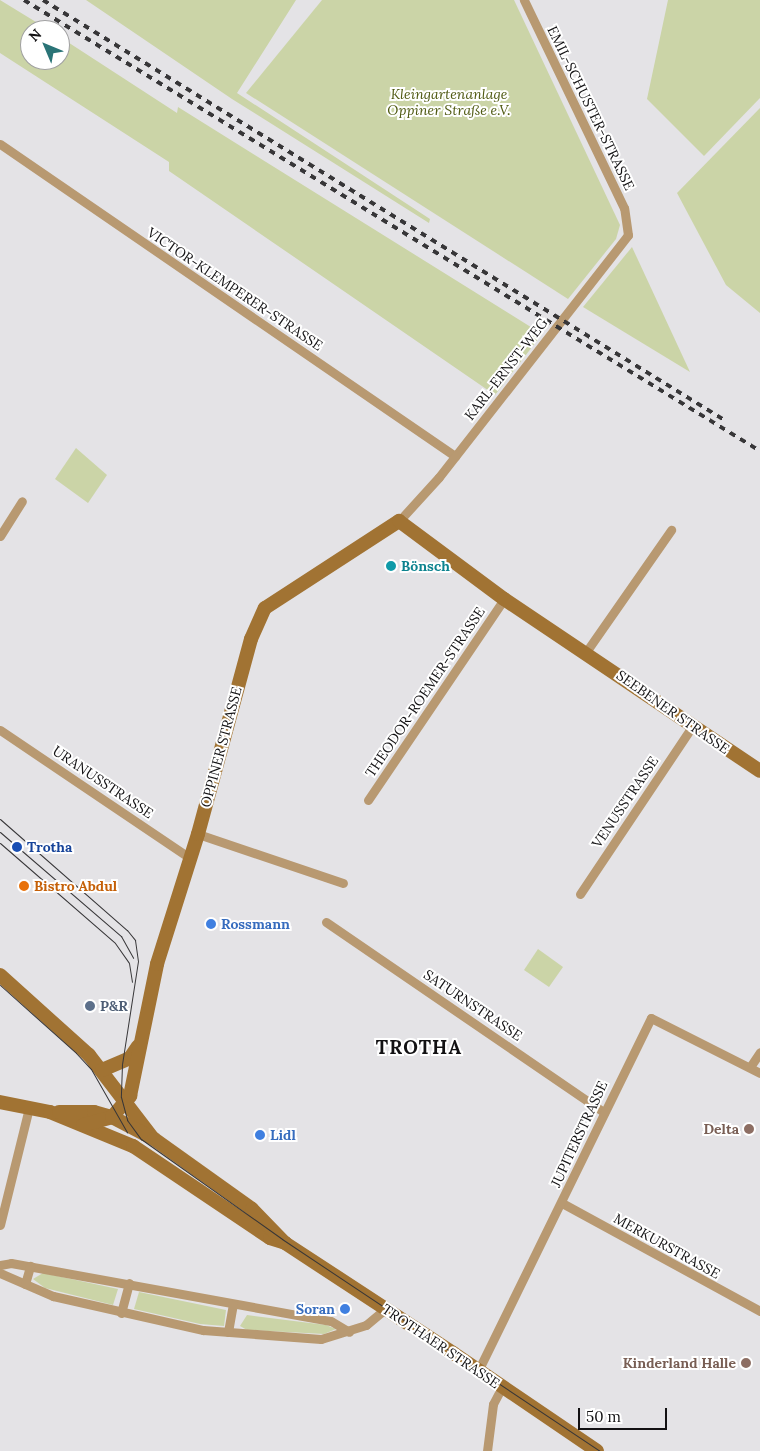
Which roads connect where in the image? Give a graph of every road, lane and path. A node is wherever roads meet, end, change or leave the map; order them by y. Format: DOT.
graph roads {
  1 [pos="524,0"];
  2 [pos="0,144"];
  3 [pos="629,230"];
  4 [pos="455,456"];
  5 [pos="22,501"];
  6 [pos="399,521"];
  7 [pos="671,530"];
  8 [pos="0,536"];
  9 [pos="504,599"];
  10 [pos="586,652"];
  11 [pos="693,725"];
  12 [pos="0,730"];
  13 [pos="760,771"];
  14 [pos="368,800"];
  15 [pos="198,834"];
  16 [pos="190,858"];
  17 [pos="343,883"];
  18 [pos="580,894"];
  19 [pos="326,922"];
  20 [pos="0,975"];
  21 [pos="142,1041"];
  22 [pos="760,1052"];
  23 [pos="750,1067"];
  24 [pos="102,1070"];
  25 [pos="760,1073"];
  26 [pos="0,1102"];
  27 [pos="126,1103"];
  28 [pos="29,1108"];
  29 [pos="50,1112"];
  30 [pos="604,1112"];
  31 [pos="112,1117"];
  32 [pos="83,1125"];
  33 [pos="154,1139"];
  34 [pos="562,1203"];
  35 [pos="0,1225"];
  36 [pos="285,1243"];
  37 [pos="0,1265"];
  38 [pos="30,1266"];
  39 [pos="0,1272"];
  40 [pos="129,1283"];
  41 [pos="25,1284"];
  42 [pos="233,1304"];
  43 [pos="385,1308"];
  44 [pos="760,1311"];
  45 [pos="120,1313"];
  46 [pos="228,1332"];
  47 [pos="348,1332"];
  48 [pos="478,1371"];
  49 [pos="502,1387"];
  50 [pos="487,1451"];
  51 [pos="597,1451"];
  1 -- 3 [label="street, EMIL-SCHUSTER-STRASSE"];
  2 -- 4 [label="street, VICTOR-KLEMPERER-STRASSE"];
  3 -- 4 [label="street, KARL-ERNST-WEG"];
  4 -- 6 [label="street, KARL-ERNST-WEG"];
  5 -- 8 [label="street"];
  6 -- 9 [label="street, SEEBENER STRASSE"];
  6 -- 15 [label="street, OPPINER STRASSE"];
  7 -- 10 [label="street"];
  9 -- 10 [label="street, SEEBENER STRASSE"];
  9 -- 14 [label="street, THEODOR-ROEMER-STRASSE"];
  10 -- 11 [label="street, SEEBENER STRASSE"];
  11 -- 13 [label="street, SEEBENER STRASSE"];
  11 -- 18 [label="street, VENUSSTRASSE"];
  12 -- 16 [label="street, URANUSSTRASSE"];
  15 -- 16 [label="street, OPPINER STRASSE"];
  15 -- 17 [label="street"];
  16 -- 21 [label="street, OPPINER STRASSE"];
  19 -- 30 [label="street, SATURNSTRASSE"];
  20 -- 24 [label="street"];
  21 -- 24 [label="street, OPPINER STRASSE"];
  21 -- 27 [label="street, OPPINER STRASSE"];
  22 -- 23 [label="street"];
  23 -- 25 [label="street, JUPITERSTRASSE"];
  23 -- 30 [label="street, JUPITERSTRASSE"];
  24 -- 27 [label="street"];
  26 -- 28 [label="street, TROTHAER STRASSE"];
  27 -- 31 [label="street, OPPINER STRASSE"];
  27 -- 33 [label="street"];
  28 -- 29 [label="street, TROTHAER STRASSE"];
  28 -- 35 [label="street"];
  29 -- 31 [label="street, TROTHAER STRASSE"];
  29 -- 32 [label="street, TROTHAER STRASSE"];
  30 -- 34 [label="street, JUPITERSTRASSE"];
  31 -- 32 [label="street, OPPINER STRASSE"];
  31 -- 33 [label="street, TROTHAER STRASSE"];
  32 -- 36 [label="street, TROTHAER STRASSE"];
  33 -- 36 [label="street, TROTHAER STRASSE"];
  34 -- 44 [label="street, MERKURSTRASSE"];
  34 -- 48 [label="street, JUPITERSTRASSE"];
  36 -- 43 [label="street, TROTHAER STRASSE"];
  37 -- 38 [label="street"];
  38 -- 40 [label="street"];
  38 -- 41 [label="street"];
  39 -- 41 [label="street"];
  40 -- 42 [label="street"];
  40 -- 45 [label="street"];
  41 -- 45 [label="street"];
  42 -- 46 [label="street"];
  42 -- 47 [label="street"];
  43 -- 47 [label="street"];
  43 -- 48 [label="street, TROTHAER STRASSE"];
  45 -- 46 [label="street"];
  46 -- 47 [label="street"];
  48 -- 49 [label="street, TROTHAER STRASSE"];
  49 -- 50 [label="street"];
  49 -- 51 [label="street, TROTHAER STRASSE"];
}
